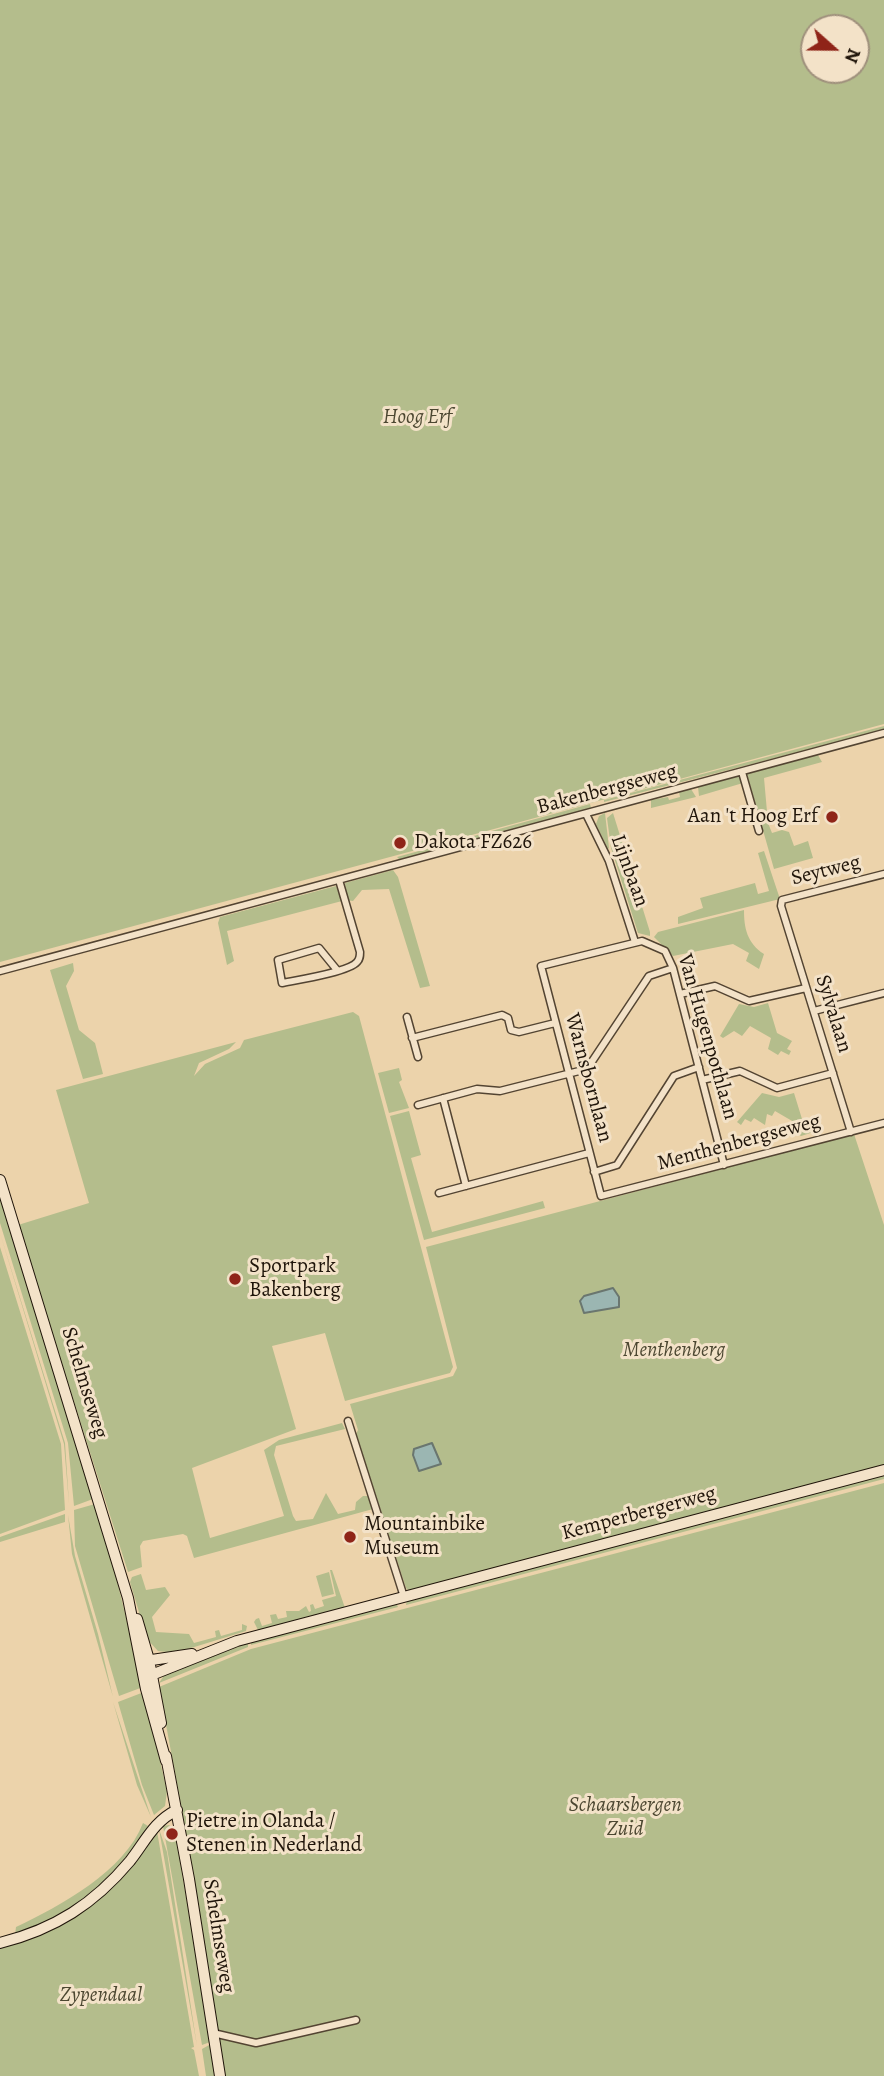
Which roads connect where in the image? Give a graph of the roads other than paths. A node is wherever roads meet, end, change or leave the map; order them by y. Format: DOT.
graph roads {
  1 [pos="884,733"];
  2 [pos="742,772"];
  3 [pos="586,814"];
  4 [pos="759,831"];
  5 [pos="884,874"];
  6 [pos="339,880"];
  7 [pos="781,906"];
  8 [pos="635,942"];
  9 [pos="673,968"];
  10 [pos="2,970"];
  11 [pos="337,970"];
  12 [pos="806,988"];
  13 [pos="884,993"];
  14 [pos="680,995"];
  15 [pos="814,1011"];
  16 [pos="407,1017"];
  17 [pos="555,1023"];
  18 [pos="412,1038"];
  19 [pos="418,1057"];
  20 [pos="699,1067"];
  21 [pos="833,1073"];
  22 [pos="568,1074"];
  23 [pos="702,1080"];
  24 [pos="443,1098"];
  25 [pos="418,1105"];
  26 [pos="884,1123"];
  27 [pos="851,1132"];
  28 [pos="589,1153"];
  29 [pos="724,1165"];
  30 [pos="594,1172"];
  31 [pos="0,1180"];
  32 [pos="466,1186"];
  33 [pos="439,1193"];
  34 [pos="603,1197"];
  35 [pos="348,1421"];
  36 [pos="884,1470"];
  37 [pos="404,1597"];
  38 [pos="206,1651"];
  39 [pos="145,1661"];
  40 [pos="148,1677"];
  41 [pos="177,1810"];
  42 [pos="0,1943"];
  43 [pos="356,2020"];
  44 [pos="214,2033"];
  45 [pos="220,2076"];
  1 -- 2 [label="street, Bakenbergseweg"];
  2 -- 3 [label="street, Bakenbergseweg"];
  2 -- 4 [label="street"];
  3 -- 6 [label="street, Bakenbergseweg"];
  3 -- 8 [label="street, Lijnbaan"];
  5 -- 7 [label="street, Seytweg"];
  6 -- 10 [label="street, Bakenbergseweg"];
  6 -- 11 [label="street"];
  7 -- 12 [label="street, Sylvalaan"];
  8 -- 9 [label="street, Van Hugenpothlaan"];
  8 -- 17 [label="street, Warnsbornlaan"];
  9 -- 14 [label="street, Van Hugenpothlaan"];
  9 -- 22 [label="street"];
  11 -- 11 [label="street"];
  12 -- 14 [label="street"];
  12 -- 15 [label="street, Sylvalaan"];
  13 -- 15 [label="street"];
  14 -- 20 [label="street, Van Hugenpothlaan"];
  15 -- 21 [label="street, Sylvalaan"];
  16 -- 18 [label="street"];
  17 -- 18 [label="street"];
  17 -- 22 [label="street, Warnsbornlaan"];
  18 -- 19 [label="street"];
  20 -- 23 [label="street, Van Hugenpothlaan"];
  20 -- 30 [label="street"];
  21 -- 23 [label="street"];
  21 -- 27 [label="street, Sylvalaan"];
  22 -- 24 [label="street"];
  22 -- 28 [label="street, Warnsbornlaan"];
  23 -- 29 [label="street, Van Hugenpothlaan"];
  24 -- 25 [label="street"];
  24 -- 32 [label="street"];
  26 -- 27 [label="street, Menthenbergseweg"];
  27 -- 29 [label="street, Menthenbergseweg"];
  28 -- 30 [label="street, Warnsbornlaan"];
  28 -- 32 [label="street"];
  29 -- 34 [label="street, Menthenbergseweg"];
  30 -- 34 [label="street, Warnsbornlaan"];
  31 -- 39 [label="main road, Schelmseweg"];
  32 -- 33 [label="street"];
  35 -- 37 [label="street"];
  36 -- 37 [label="main road, Kemperbergerweg"];
  37 -- 38 [label="main road, Kemperbergerweg"];
  38 -- 39 [label="main road, Kemperbergerweg"];
  38 -- 40 [label="main road, Kemperbergerweg"];
  39 -- 40 [label="main road, Schelmseweg"];
  40 -- 41 [label="main road, Schelmseweg"];
  41 -- 42 [label="main road"];
  41 -- 44 [label="main road, Schelmseweg"];
  43 -- 44 [label="street"];
  44 -- 45 [label="main road, Schelmseweg"];
}
